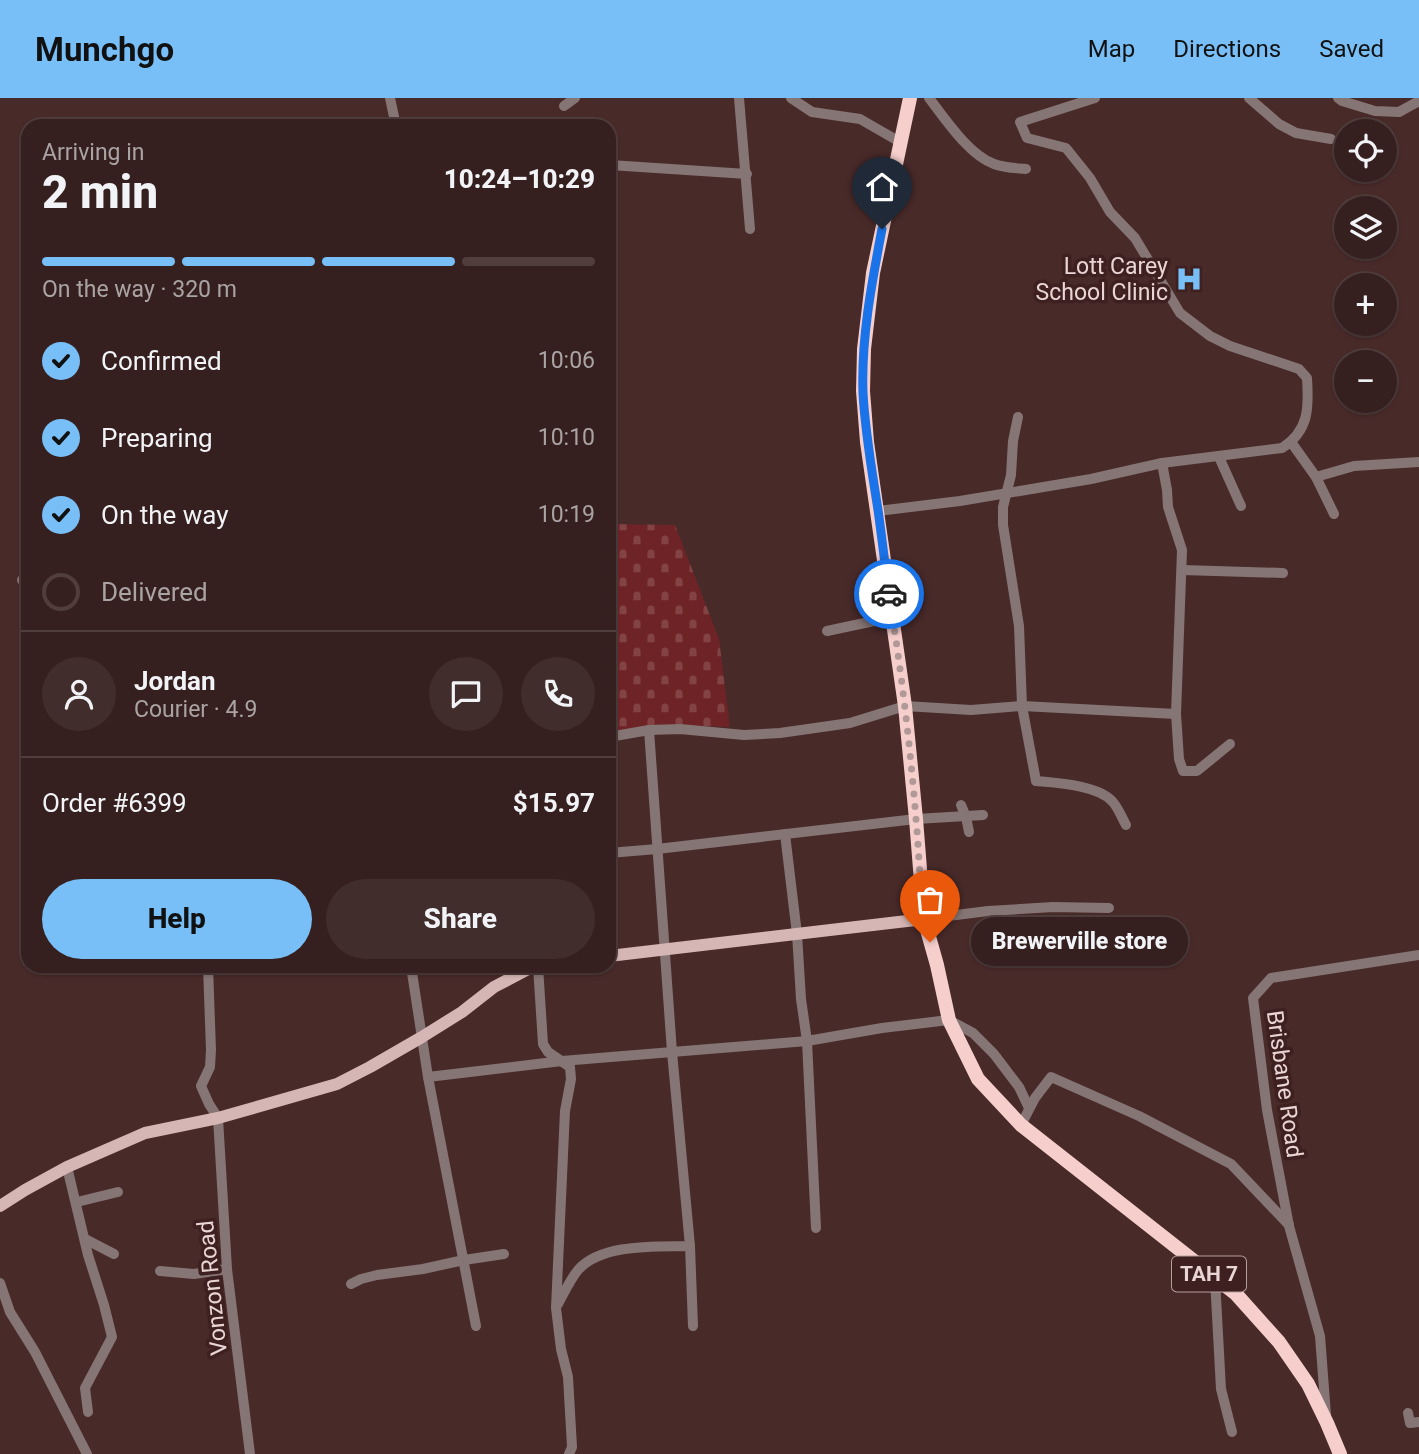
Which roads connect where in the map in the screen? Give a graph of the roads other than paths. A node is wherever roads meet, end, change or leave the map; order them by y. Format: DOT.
graph roads {
  1 [pos="390,98"];
  2 [pos="575,98"];
  3 [pos="739,98"];
  4 [pos="791,98"];
  5 [pos="911,98"];
  6 [pos="929,98"];
  7 [pos="1095,98"];
  8 [pos="1249,98"];
  9 [pos="1338,98"];
  10 [pos="1419,101"];
  11 [pos="564,106"];
  12 [pos="394,119"];
  13 [pos="1331,139"];
  14 [pos="900,142"];
  15 [pos="616,165"];
  16 [pos="1026,169"];
  17 [pos="747,174"];
  18 [pos="750,229"];
  19 [pos="1018,417"];
  20 [pos="1291,442"];
  21 [pos="1219,457"];
  22 [pos="1419,462"];
  23 [pos="1162,463"];
  24 [pos="1316,477"];
  25 [pos="1007,493"];
  26 [pos="1241,506"];
  27 [pos="878,511"];
  28 [pos="1334,514"];
  29 [pos="1182,570"];
  30 [pos="1283,573"];
  31 [pos="893,617"];
  32 [pos="827,631"];
  33 [pos="905,706"];
  34 [pos="1022,706"];
  35 [pos="1177,714"];
  36 [pos="649,730"];
  37 [pos="616,736"];
  38 [pos="1230,744"];
  39 [pos="961,805"];
  40 [pos="984,815"];
  41 [pos="966,817"];
  42 [pos="916,819"];
  43 [pos="1126,825"];
  44 [pos="969,832"];
  45 [pos="785,834"];
  46 [pos="657,849"];
  47 [pos="616,852"];
  48 [pos="1109,908"];
  49 [pos="924,919"];
  50 [pos="797,934"];
  51 [pos="665,950"];
  52 [pos="616,955"];
  53 [pos="1419,955"];
  54 [pos="208,973"];
  55 [pos="412,973"];
  56 [pos="522,973"];
  57 [pos="537,973"];
  58 [pos="949,1020"];
  59 [pos="422,1037"];
  60 [pos="807,1041"];
  61 [pos="672,1052"];
  62 [pos="562,1060"];
  63 [pos="428,1077"];
  64 [pos="1030,1108"];
  65 [pos="218,1118"];
  66 [pos="1021,1125"];
  67 [pos="67,1167"];
  68 [pos="118,1192"];
  69 [pos="77,1202"];
  70 [pos="0,1206"];
  71 [pos="1289,1226"];
  72 [pos="816,1228"];
  73 [pos="85,1238"];
  74 [pos="690,1246"];
  75 [pos="114,1254"];
  76 [pos="503,1254"];
  77 [pos="464,1260"];
  78 [pos="227,1269"];
  79 [pos="160,1271"];
  80 [pos="1215,1279"];
  81 [pos="0,1283"];
  82 [pos="351,1284"];
  83 [pos="556,1308"];
  84 [pos="476,1326"];
  85 [pos="692,1326"];
  86 [pos="88,1412"];
  87 [pos="1408,1413"];
  88 [pos="1419,1422"];
  89 [pos="1327,1423"];
  90 [pos="1232,1432"];
  91 [pos="88,1454"];
  92 [pos="250,1454"];
  93 [pos="569,1454"];
  94 [pos="1340,1454"];
  1 -- 12 [label="street"];
  2 -- 11 [label="street"];
  3 -- 17 [label="street"];
  4 -- 14 [label="street"];
  5 -- 14 [label="highway, TAH 7"];
  6 -- 16 [label="street"];
  7 -- 20 [label="street"];
  8 -- 13 [label="street"];
  9 -- 10 [label="street"];
  14 -- 27 [label="highway, TAH 7"];
  15 -- 17 [label="street"];
  17 -- 18 [label="street"];
  19 -- 25 [label="street"];
  20 -- 21 [label="street"];
  20 -- 24 [label="street"];
  21 -- 23 [label="street"];
  21 -- 26 [label="street"];
  22 -- 24 [label="street"];
  23 -- 25 [label="street"];
  23 -- 29 [label="street"];
  24 -- 28 [label="street"];
  25 -- 27 [label="street"];
  25 -- 34 [label="street"];
  27 -- 31 [label="highway, TAH 7"];
  29 -- 30 [label="street"];
  29 -- 35 [label="street"];
  31 -- 32 [label="street"];
  31 -- 33 [label="highway, TAH 7"];
  33 -- 34 [label="street"];
  33 -- 36 [label="street"];
  33 -- 42 [label="highway, TAH 7"];
  34 -- 35 [label="street"];
  34 -- 43 [label="street"];
  35 -- 38 [label="street"];
  36 -- 37 [label="street"];
  36 -- 46 [label="street"];
  39 -- 41 [label="street"];
  40 -- 41 [label="street"];
  41 -- 42 [label="street"];
  41 -- 44 [label="street"];
  42 -- 45 [label="street"];
  42 -- 49 [label="highway, TAH 7"];
  45 -- 46 [label="street"];
  45 -- 50 [label="street"];
  46 -- 47 [label="street"];
  46 -- 51 [label="street"];
  48 -- 49 [label="street"];
  49 -- 50 [label="main road"];
  49 -- 58 [label="highway, TAH 7"];
  50 -- 51 [label="main road"];
  50 -- 60 [label="street"];
  51 -- 52 [label="main road"];
  51 -- 61 [label="street"];
  53 -- 71 [label="street, Brisbane Road"];
  54 -- 65 [label="street"];
  55 -- 59 [label="street"];
  56 -- 59 [label="main road"];
  57 -- 62 [label="street"];
  58 -- 60 [label="street"];
  58 -- 64 [label="street"];
  58 -- 66 [label="highway, TAH 7"];
  59 -- 63 [label="street"];
  59 -- 65 [label="main road"];
  60 -- 61 [label="street"];
  60 -- 72 [label="street"];
  61 -- 62 [label="street"];
  61 -- 74 [label="street"];
  62 -- 63 [label="street"];
  62 -- 83 [label="street"];
  63 -- 77 [label="street"];
  64 -- 66 [label="street"];
  64 -- 71 [label="street"];
  65 -- 67 [label="main road"];
  65 -- 78 [label="street, Vonzon Road"];
  66 -- 80 [label="highway, TAH 7"];
  67 -- 69 [label="street"];
  67 -- 70 [label="main road"];
  68 -- 69 [label="street"];
  69 -- 73 [label="street"];
  71 -- 89 [label="street, Brisbane Road"];
  73 -- 75 [label="street"];
  73 -- 86 [label="street"];
  74 -- 83 [label="street"];
  74 -- 85 [label="street"];
  76 -- 77 [label="street"];
  77 -- 82 [label="street"];
  77 -- 84 [label="street"];
  78 -- 79 [label="street"];
  78 -- 92 [label="street, Vonzon Road"];
  80 -- 89 [label="highway, TAH 7"];
  80 -- 90 [label="street"];
  81 -- 91 [label="street"];
  83 -- 93 [label="street"];
  87 -- 88 [label="street"];
  89 -- 94 [label="highway, TAH 7"];
}
